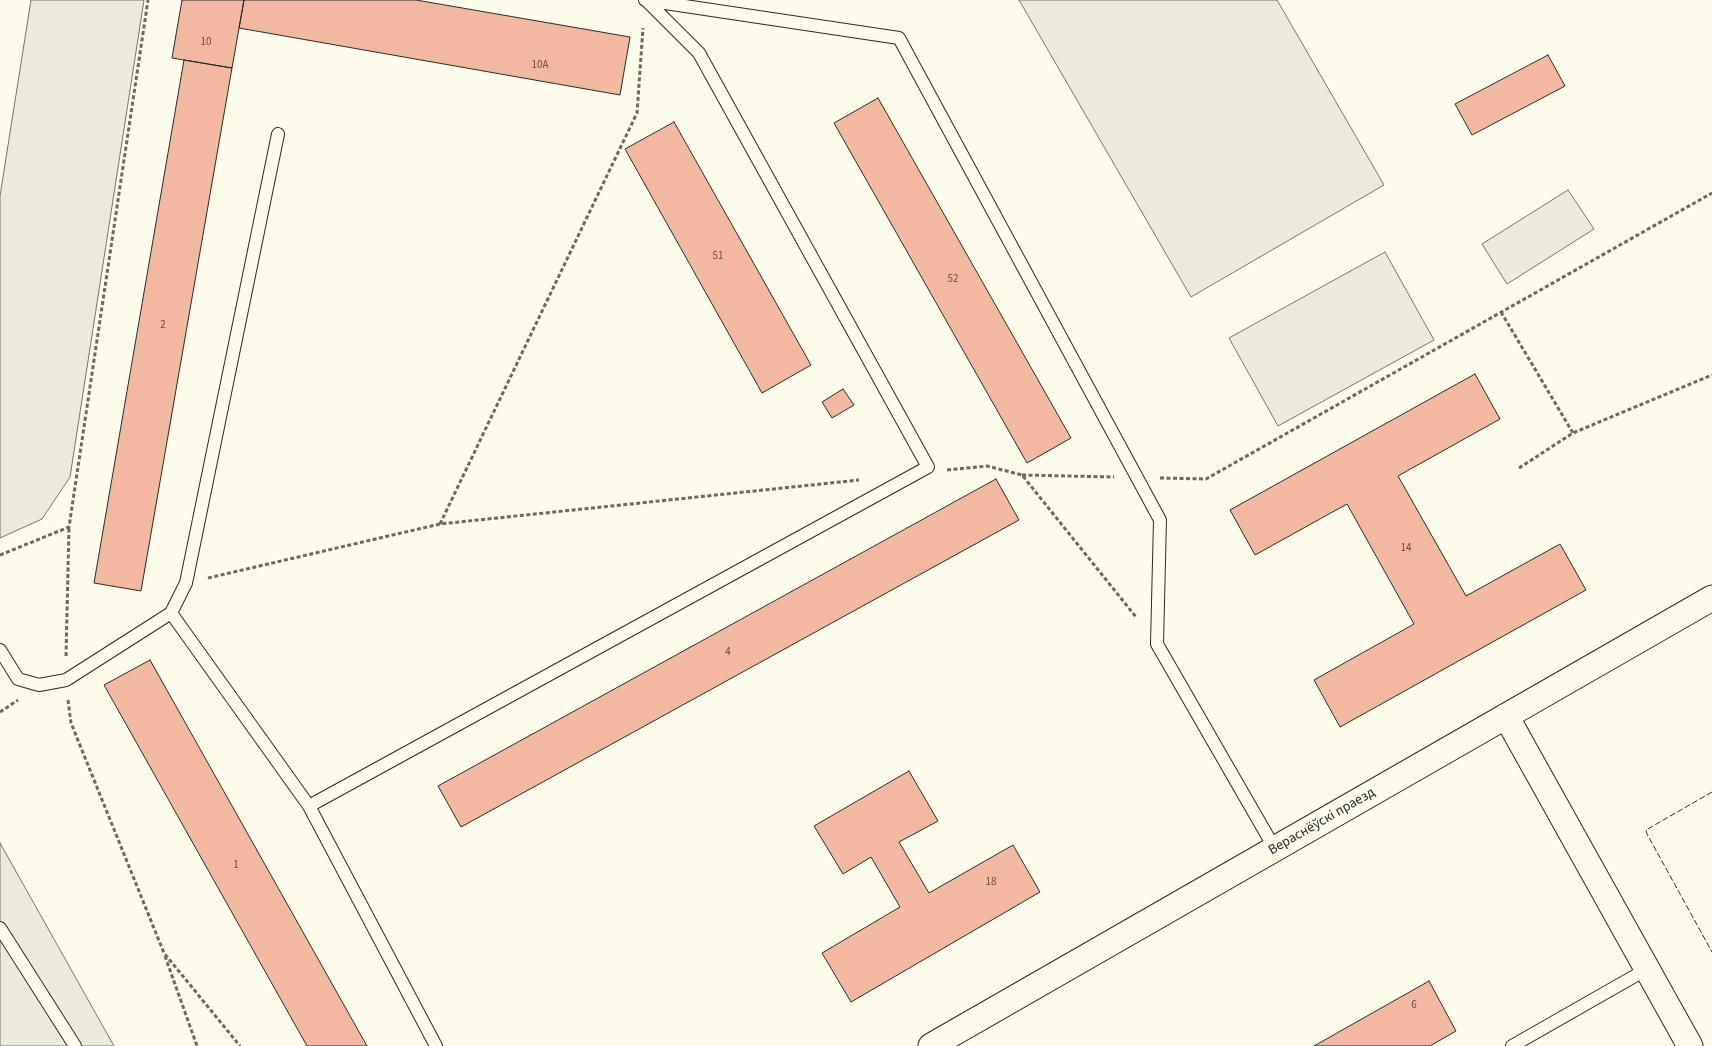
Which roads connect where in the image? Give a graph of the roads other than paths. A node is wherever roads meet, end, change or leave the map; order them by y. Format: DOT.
graph roads {
  1 [pos="644,0"];
  2 [pos="278,134"];
  3 [pos="1712,598"];
  4 [pos="171,613"];
  5 [pos="0,650"];
  6 [pos="1506,716"];
  7 [pos="309,806"];
  8 [pos="1275,849"];
  9 [pos="0,928"];
  10 [pos="1647,969"];
  11 [pos="74,1046"];
  12 [pos="436,1046"];
  13 [pos="932,1046"];
  14 [pos="1512,1046"];
  15 [pos="1690,1046"];
  1 -- 7 [label="lane"];
  1 -- 8 [label="lane"];
  2 -- 4 [label="lane"];
  3 -- 6 [label="street, Вераснёўскі праезд"];
  4 -- 5 [label="lane"];
  4 -- 7 [label="lane"];
  6 -- 8 [label="street, Вераснёўскі праезд"];
  6 -- 10 [label="street"];
  7 -- 12 [label="lane"];
  8 -- 13 [label="street, Вераснёўскі праезд"];
  9 -- 11 [label="lane"];
  10 -- 14 [label="lane"];
  10 -- 15 [label="street"];
}
